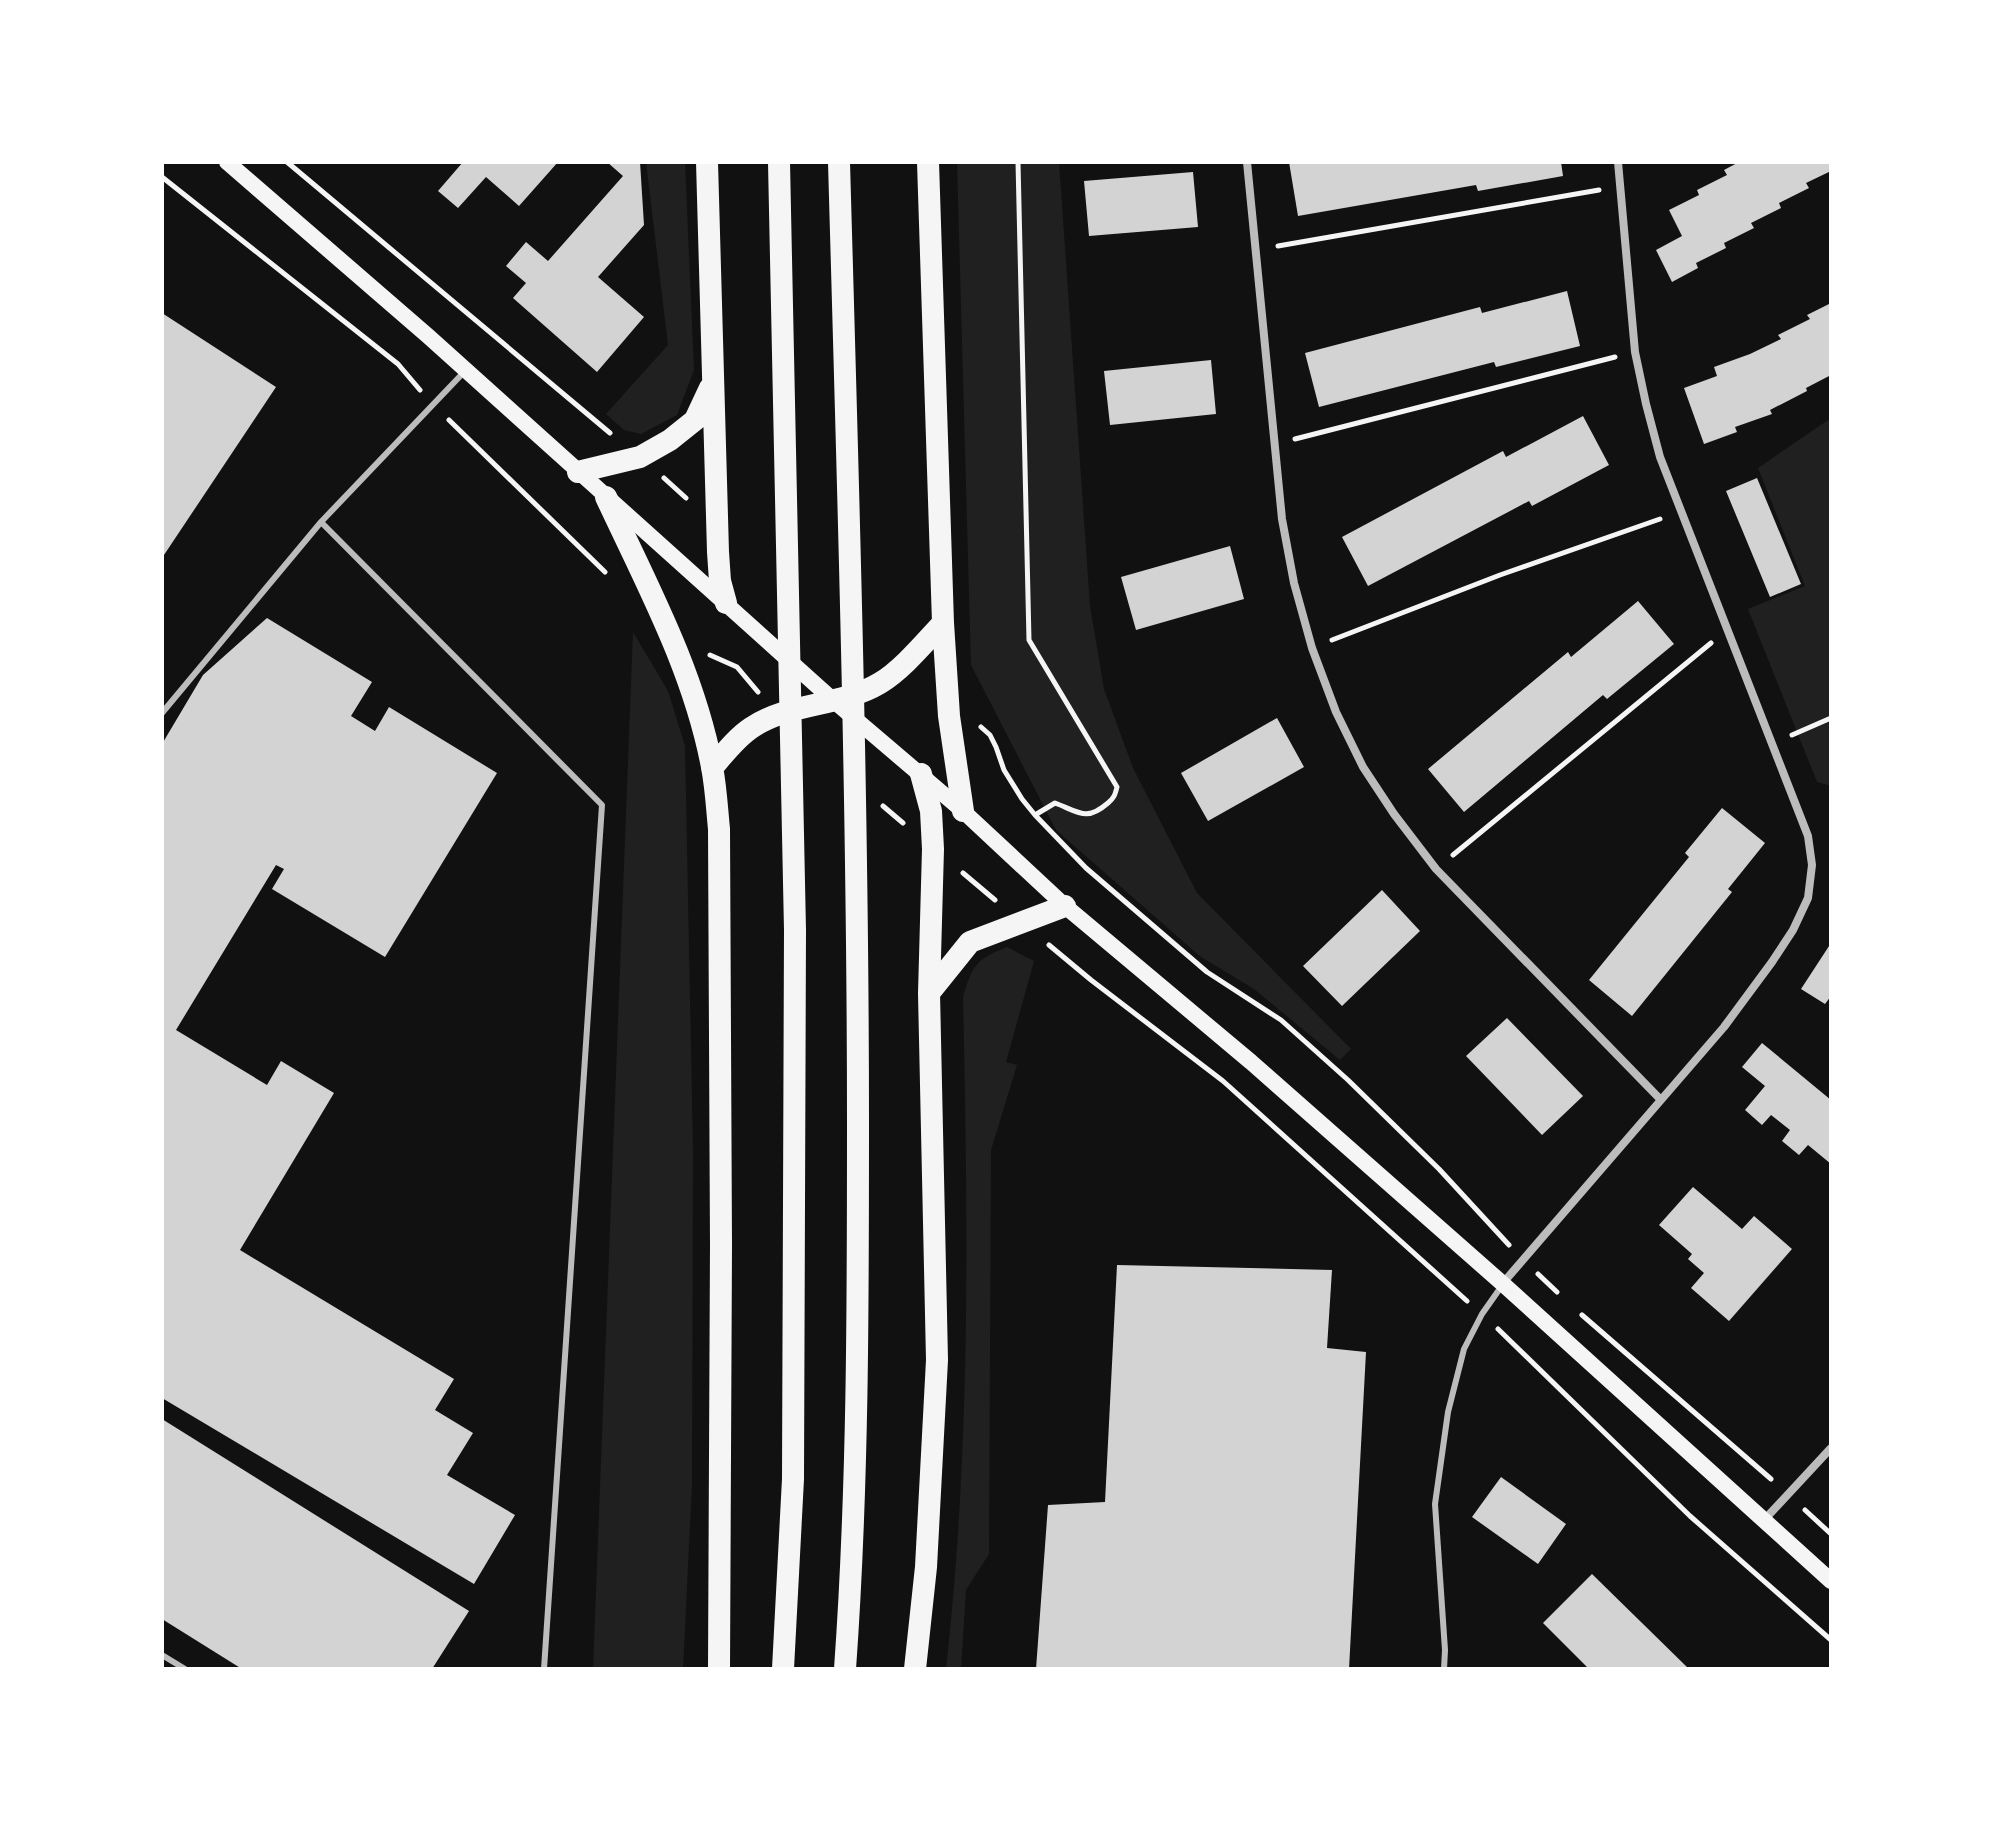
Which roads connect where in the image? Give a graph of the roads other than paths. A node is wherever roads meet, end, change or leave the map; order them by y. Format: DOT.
graph roads {
  1 [pos="227,162"];
  2 [pos="707,162"];
  3 [pos="779,162"];
  4 [pos="839,162"];
  5 [pos="928,162"];
  6 [pos="1247,162"];
  7 [pos="1618,162"];
  8 [pos="465,371"];
  9 [pos="712,383"];
  10 [pos="578,472"];
  11 [pos="606,497"];
  12 [pos="321,522"];
  13 [pos="726,603"];
  14 [pos="943,623"];
  15 [pos="834,701"];
  16 [pos="162,713"];
  17 [pos="712,768"];
  18 [pos="921,774"];
  19 [pos="963,811"];
  20 [pos="1065,906"];
  21 [pos="929,993"];
  22 [pos="1661,1100"];
  23 [pos="1503,1284"];
  24 [pos="1831,1448"];
  25 [pos="1765,1519"];
  26 [pos="1831,1581"];
  27 [pos="162,1655"];
  28 [pos="185,1669"];
  29 [pos="544,1669"];
  30 [pos="719,1669"];
  31 [pos="783,1669"];
  32 [pos="845,1669"];
  33 [pos="915,1669"];
  34 [pos="1444,1669"];
  1 -- 8 [label="main road"];
  2 -- 9 [label="highway"];
  3 -- 31 [label="highway"];
  4 -- 32 [label="highway"];
  5 -- 14 [label="highway"];
  6 -- 22 [label="street"];
  7 -- 22 [label="street"];
  8 -- 10 [label="main road"];
  8 -- 12 [label="lane"];
  9 -- 10 [label="highway"];
  9 -- 13 [label="highway"];
  10 -- 11 [label="main road"];
  11 -- 13 [label="main road"];
  11 -- 17 [label="highway"];
  12 -- 16 [label="lane"];
  12 -- 29 [label="lane"];
  13 -- 15 [label="main road"];
  14 -- 15 [label="highway"];
  14 -- 19 [label="highway"];
  15 -- 17 [label="highway"];
  15 -- 18 [label="main road"];
  17 -- 30 [label="highway"];
  18 -- 19 [label="main road"];
  18 -- 21 [label="highway"];
  19 -- 20 [label="main road"];
  20 -- 21 [label="highway"];
  20 -- 23 [label="main road"];
  21 -- 33 [label="highway"];
  22 -- 23 [label="street"];
  23 -- 25 [label="main road"];
  23 -- 34 [label="lane"];
  24 -- 25 [label="street"];
  25 -- 26 [label="main road"];
  27 -- 28 [label="lane"];
}
